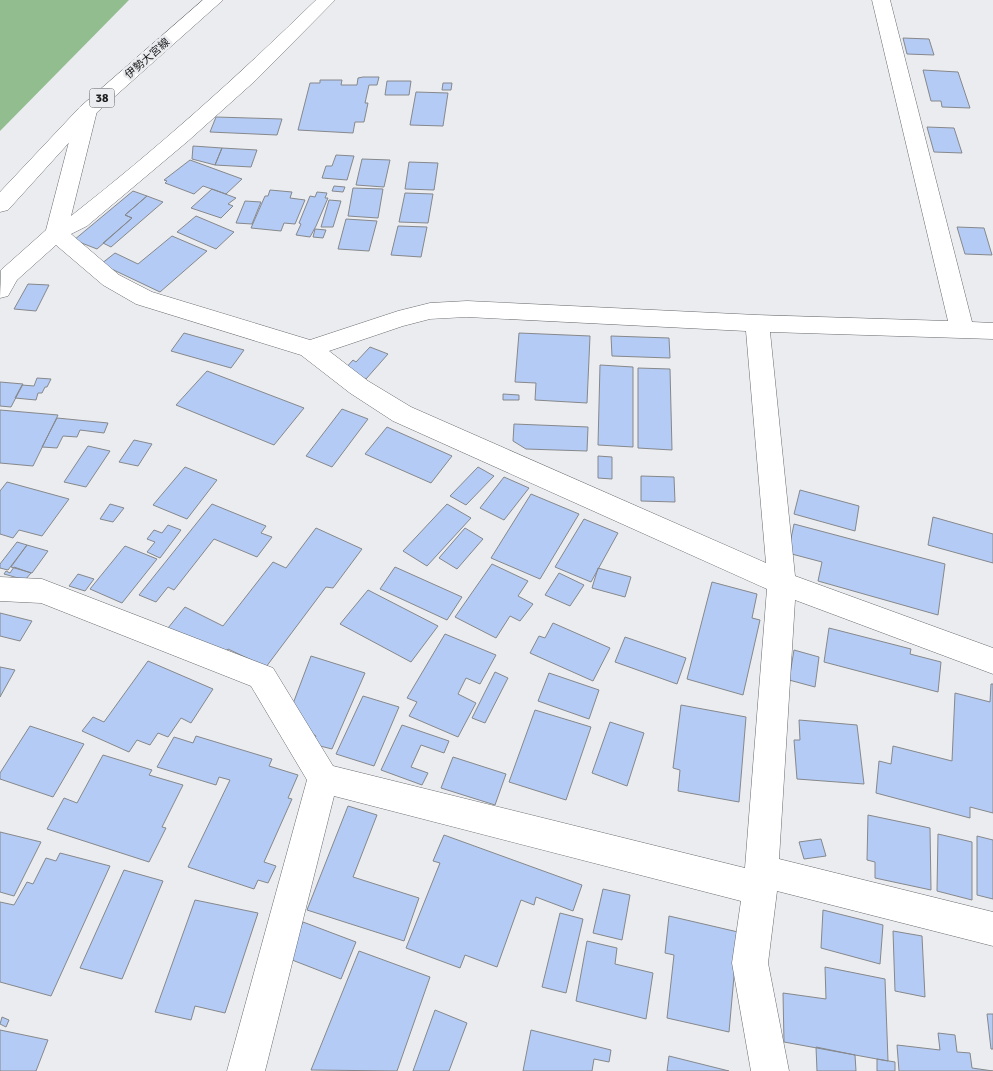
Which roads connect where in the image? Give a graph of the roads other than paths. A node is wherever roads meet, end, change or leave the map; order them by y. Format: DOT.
graph roads {
  1 [pos="214,0"];
  2 [pos="326,0"];
  3 [pos="881,0"];
  4 [pos="88,111"];
  5 [pos="0,205"];
  6 [pos="56,234"];
  7 [pos="0,290"];
  8 [pos="757,323"];
  9 [pos="962,329"];
  10 [pos="993,331"];
  11 [pos="310,349"];
  12 [pos="782,583"];
  13 [pos="0,588"];
  14 [pos="993,661"];
  15 [pos="323,778"];
  16 [pos="761,880"];
  17 [pos="993,929"];
  18 [pos="246,1071"];
  19 [pos="770,1071"];
  1 -- 4 [label="street, 伊勢大宮線 / 38"];
  2 -- 6 [label="street"];
  3 -- 9 [label="street"];
  4 -- 5 [label="street, 伊勢大宮線 / 38"];
  4 -- 6 [label="street"];
  6 -- 7 [label="street"];
  6 -- 11 [label="street"];
  8 -- 9 [label="street"];
  8 -- 11 [label="street"];
  8 -- 12 [label="street"];
  9 -- 10 [label="street"];
  11 -- 12 [label="street"];
  12 -- 14 [label="street"];
  12 -- 16 [label="street"];
  13 -- 15 [label="street"];
  15 -- 16 [label="street"];
  15 -- 18 [label="street"];
  16 -- 17 [label="street"];
  16 -- 19 [label="street"];
}
